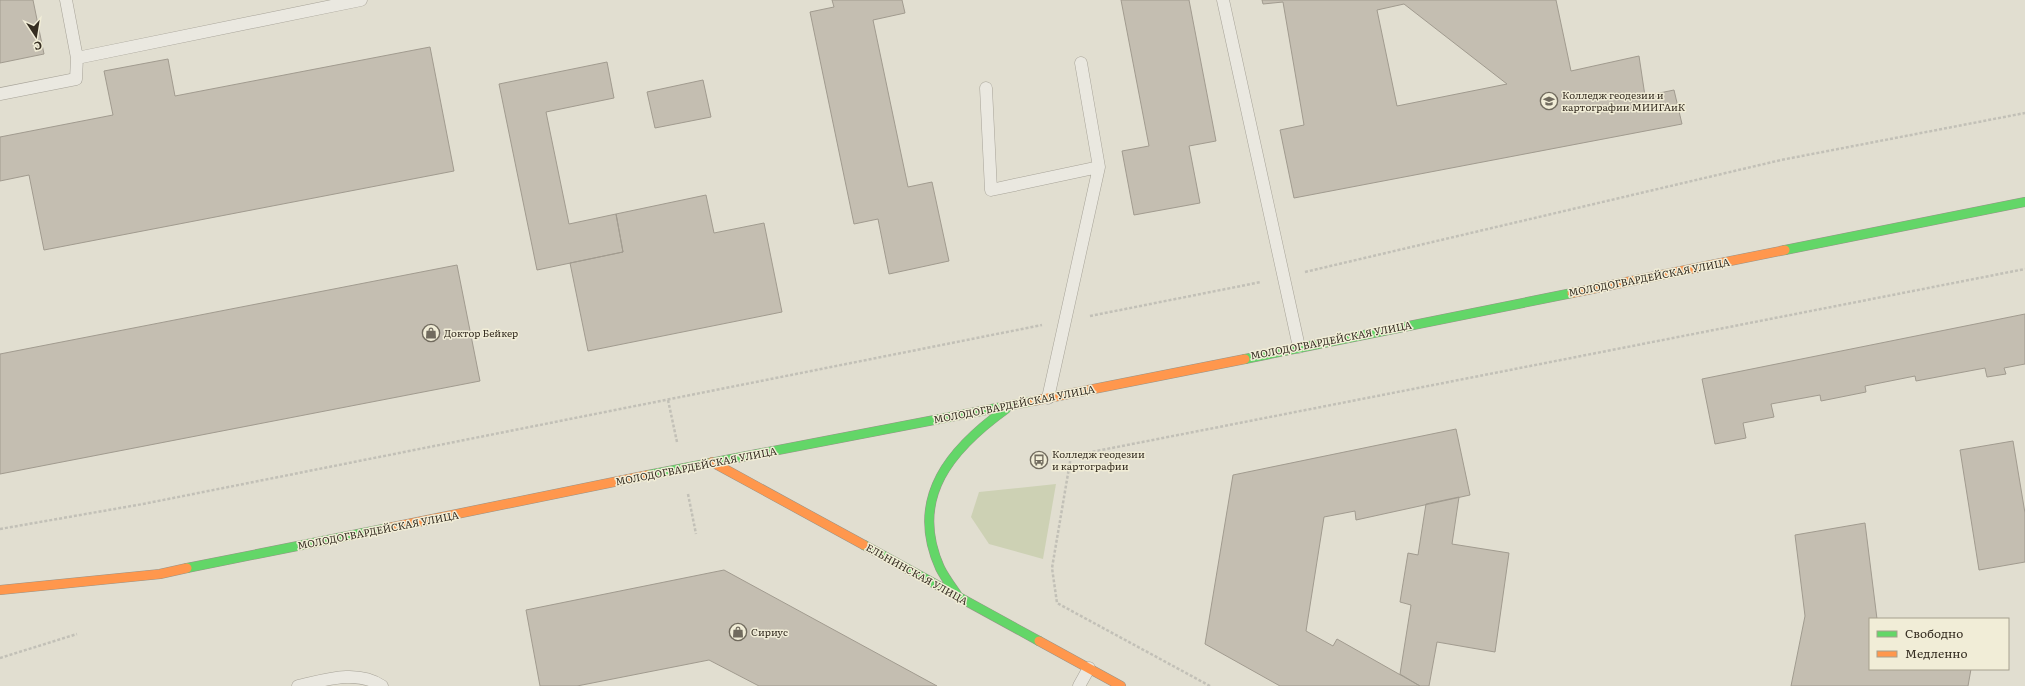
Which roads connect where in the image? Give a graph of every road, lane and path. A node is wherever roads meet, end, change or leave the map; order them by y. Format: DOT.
graph roads {
  1 [pos="66,0"];
  2 [pos="361,0"];
  3 [pos="1223,0"];
  4 [pos="77,58"];
  5 [pos="1081,63"];
  6 [pos="986,88"];
  7 [pos="0,94"];
  8 [pos="1099,167"];
  9 [pos="2025,202"];
  10 [pos="2025,269"];
  11 [pos="1299,347"];
  12 [pos="1048,398"];
  13 [pos="1014,404"];
  14 [pos="712,462"];
  15 [pos="143,504"];
  16 [pos="0,529"];
  17 [pos="0,590"];
  18 [pos="958,597"];
  19 [pos="77,634"];
  20 [pos="0,658"];
  21 [pos="1089,668"];
  22 [pos="298,686"];
  23 [pos="382,686"];
  24 [pos="1079,686"];
  25 [pos="1121,686"];
  26 [pos="1210,686"];
  1 -- 4 [label="lane"];
  2 -- 4 [label="lane"];
  3 -- 11 [label="lane"];
  4 -- 7 [label="lane"];
  5 -- 8 [label="lane"];
  6 -- 8 [label="lane"];
  8 -- 12 [label="lane"];
  9 -- 11 [label="street, МОЛОДОГВАРДЕЙСКАЯ УЛИЦА"];
  10 -- 26 [label="path"];
  11 -- 12 [label="street, МОЛОДОГВАРДЕЙСКАЯ УЛИЦА"];
  12 -- 13 [label="street, МОЛОДОГВАРДЕЙСКАЯ УЛИЦА"];
  13 -- 14 [label="street, МОЛОДОГВАРДЕЙСКАЯ УЛИЦА"];
  13 -- 18 [label="street"];
  14 -- 17 [label="street, МОЛОДОГВАРДЕЙСКАЯ УЛИЦА"];
  14 -- 18 [label="street, ЕЛЬНИНСКАЯ УЛИЦА"];
  15 -- 16 [label="path"];
  18 -- 21 [label="street, ЕЛЬНИНСКАЯ УЛИЦА"];
  19 -- 20 [label="path"];
  21 -- 24 [label="lane"];
  21 -- 25 [label="street, ЕЛЬНИНСКАЯ УЛИЦА"];
  22 -- 23 [label="lane"];
}
